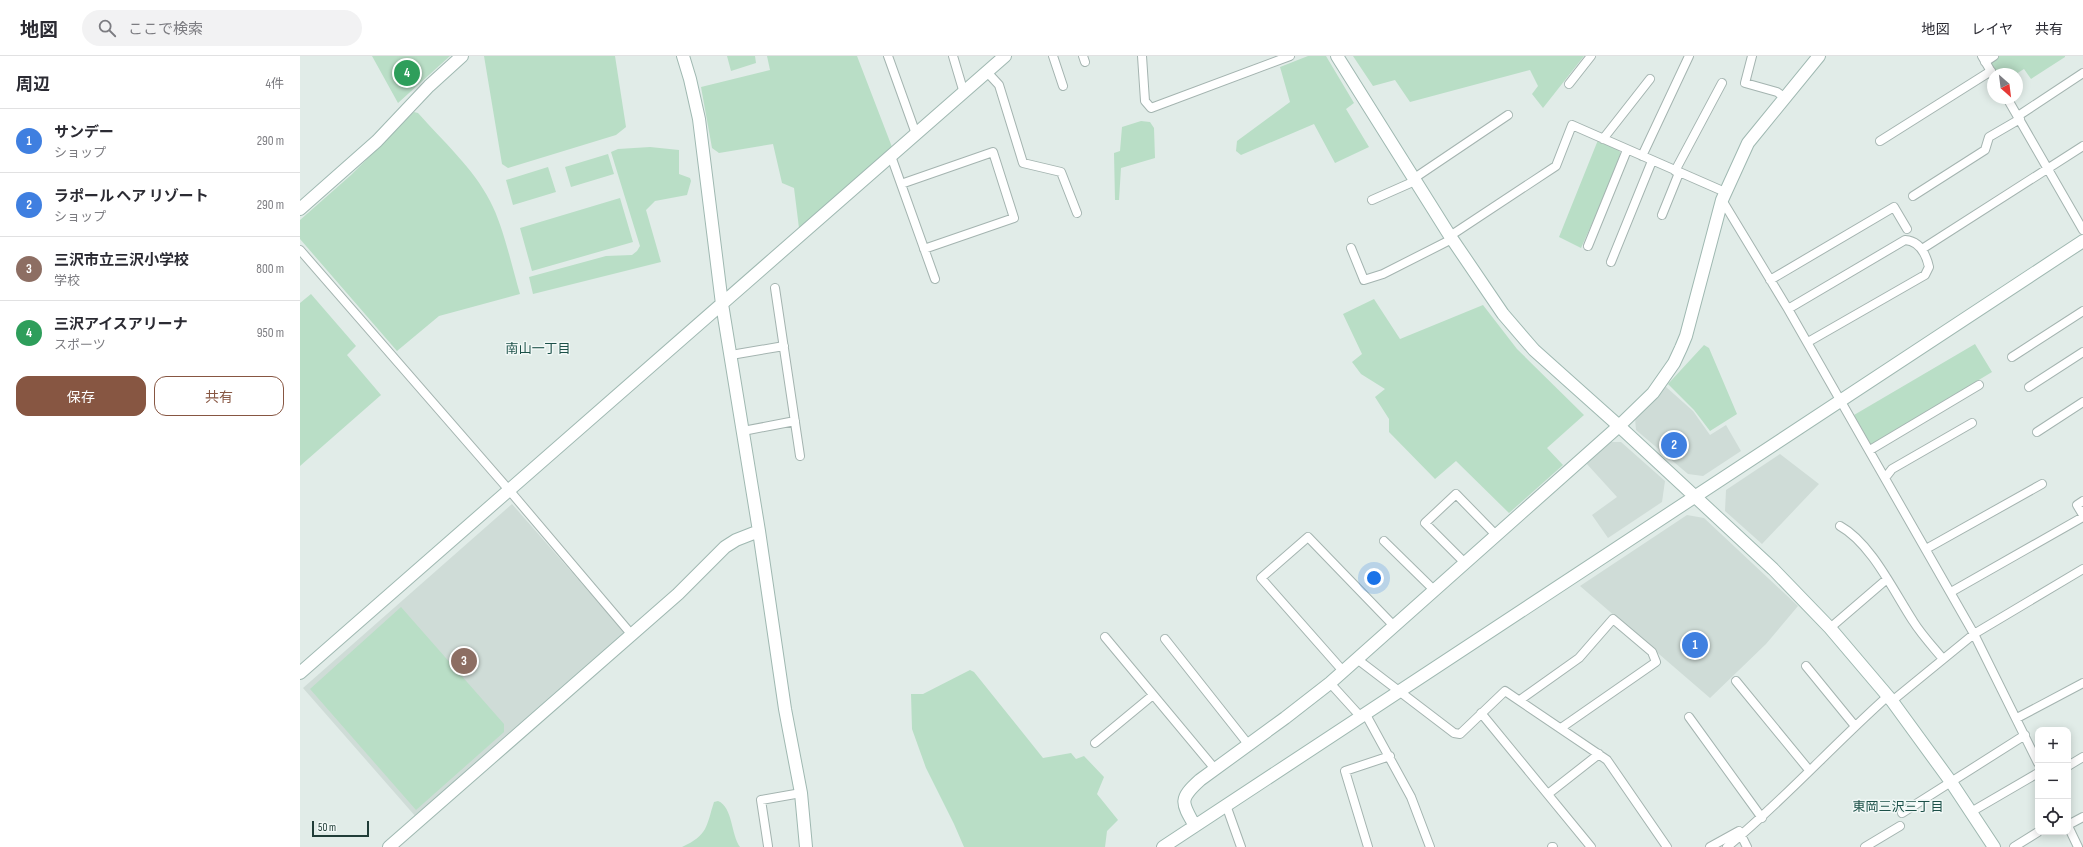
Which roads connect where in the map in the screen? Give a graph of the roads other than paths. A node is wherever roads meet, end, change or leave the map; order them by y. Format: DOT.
graph roads {
  1 [pos="462,56"];
  2 [pos="683,56"];
  3 [pos="888,56"];
  4 [pos="953,56"];
  5 [pos="1005,56"];
  6 [pos="1053,56"];
  7 [pos="1142,56"];
  8 [pos="1290,56"];
  9 [pos="1337,56"];
  10 [pos="1591,56"];
  11 [pos="1689,56"];
  12 [pos="1752,56"];
  13 [pos="1819,56"];
  14 [pos="1994,56"];
  15 [pos="1983,59"];
  16 [pos="1989,68"];
  17 [pos="988,72"];
  18 [pos="2083,73"];
  19 [pos="1987,76"];
  20 [pos="1650,78"];
  21 [pos="1722,83"];
  22 [pos="1569,84"];
  23 [pos="1063,86"];
  24 [pos="964,93"];
  25 [pos="1784,97"];
  26 [pos="2011,104"];
  27 [pos="1508,115"];
  28 [pos="2019,118"];
  29 [pos="916,134"];
  30 [pos="1603,139"];
  31 [pos="1880,141"];
  32 [pos="2083,146"];
  33 [pos="1627,150"];
  34 [pos="891,156"];
  35 [pos="1642,156"];
  36 [pos="1652,161"];
  37 [pos="2048,168"];
  38 [pos="1677,172"];
  39 [pos="1414,180"];
  40 [pos="901,184"];
  41 [pos="1723,196"];
  42 [pos="1913,196"];
  43 [pos="1372,200"];
  44 [pos="300,209"];
  45 [pos="1077,213"];
  46 [pos="1662,215"];
  47 [pos="1907,229"];
  48 [pos="2083,230"];
  49 [pos="1451,238"];
  50 [pos="2083,241"];
  51 [pos="1588,246"];
  52 [pos="1351,248"];
  53 [pos="924,249"];
  54 [pos="1922,249"];
  55 [pos="300,250"];
  56 [pos="1611,262"];
  57 [pos="935,279"];
  58 [pos="1770,280"];
  59 [pos="775,288"];
  60 [pos="722,304"];
  61 [pos="1788,309"];
  62 [pos="2083,311"];
  63 [pos="1808,342"];
  64 [pos="784,346"];
  65 [pos="2083,352"];
  66 [pos="731,355"];
  67 [pos="2012,357"];
  68 [pos="1979,385"];
  69 [pos="2029,387"];
  70 [pos="1842,401"];
  71 [pos="2083,402"];
  72 [pos="795,421"];
  73 [pos="1972,423"];
  74 [pos="1619,426"];
  75 [pos="743,431"];
  76 [pos="2037,432"];
  77 [pos="1870,450"];
  78 [pos="800,456"];
  79 [pos="1885,478"];
  80 [pos="2042,484"];
  81 [pos="509,490"];
  82 [pos="1694,497"];
  83 [pos="2083,501"];
  84 [pos="2083,516"];
  85 [pos="1840,526"];
  86 [pos="759,531"];
  87 [pos="1496,535"];
  88 [pos="1384,541"];
  89 [pos="1926,549"];
  90 [pos="1465,563"];
  91 [pos="2083,569"];
  92 [pos="1887,579"];
  93 [pos="1434,590"];
  94 [pos="1951,592"];
  95 [pos="1394,626"];
  96 [pos="1830,628"];
  97 [pos="1974,634"];
  98 [pos="632,635"];
  99 [pos="1105,637"];
  100 [pos="1165,639"];
  101 [pos="1357,658"];
  102 [pos="1943,659"];
  103 [pos="1806,666"];
  104 [pos="1343,671"];
  105 [pos="300,673"];
  106 [pos="1736,681"];
  107 [pos="1330,683"];
  108 [pos="2083,683"];
  109 [pos="1398,692"];
  110 [pos="1154,695"];
  111 [pos="1890,698"];
  112 [pos="1520,700"];
  113 [pos="1481,713"];
  114 [pos="1362,715"];
  115 [pos="1689,718"];
  116 [pos="2017,718"];
  117 [pos="1855,726"];
  118 [pos="1561,728"];
  119 [pos="2025,735"];
  120 [pos="1095,743"];
  121 [pos="1248,744"];
  122 [pos="1598,754"];
  123 [pos="1390,756"];
  124 [pos="2035,757"];
  125 [pos="2083,757"];
  126 [pos="2071,764"];
  127 [pos="1215,769"];
  128 [pos="1809,770"];
  129 [pos="2035,775"];
  130 [pos="1951,782"];
  131 [pos="801,792"];
  132 [pos="1548,794"];
  133 [pos="1226,805"];
  134 [pos="1971,812"];
  135 [pos="1902,813"];
  136 [pos="2083,817"];
  137 [pos="1762,818"];
  138 [pos="2071,824"];
  139 [pos="1195,826"];
  140 [pos="1900,826"];
  141 [pos="2071,832"];
  142 [pos="2035,834"];
  143 [pos="1741,835"];
  144 [pos="768,846"];
  145 [pos="1168,846"];
  146 [pos="389,847"];
  147 [pos="806,847"];
  148 [pos="1241,847"];
  149 [pos="1368,847"];
  150 [pos="1430,847"];
  151 [pos="1591,847"];
  152 [pos="1667,847"];
  153 [pos="1710,847"];
  154 [pos="1727,847"];
  155 [pos="1747,847"];
  156 [pos="1865,847"];
  157 [pos="1994,847"];
  158 [pos="2014,847"];
  159 [pos="2078,847"];
  1 -- 44 [label="street"];
  2 -- 60 [label="street"];
  3 -- 29 [label="street"];
  4 -- 24 [label="street"];
  5 -- 17 [label="street"];
  6 -- 23 [label="street"];
  7 -- 8 [label="street"];
  9 -- 39 [label="street"];
  10 -- 22 [label="street"];
  11 -- 35 [label="street"];
  12 -- 25 [label="street"];
  13 -- 25 [label="street"];
  14 -- 15 [label="street"];
  15 -- 16 [label="street"];
  17 -- 24 [label="street"];
  17 -- 45 [label="street"];
  18 -- 28 [label="street"];
  19 -- 31 [label="street"];
  20 -- 30 [label="street"];
  21 -- 38 [label="street"];
  24 -- 29 [label="street"];
  25 -- 41 [label="street"];
  26 -- 28 [label="street"];
  27 -- 39 [label="street"];
  28 -- 37 [label="street"];
  28 -- 42 [label="street"];
  29 -- 34 [label="street"];
  30 -- 33 [label="street"];
  30 -- 49 [label="street"];
  32 -- 37 [label="street"];
  33 -- 35 [label="street"];
  33 -- 51 [label="street"];
  34 -- 40 [label="street"];
  34 -- 60 [label="street"];
  35 -- 36 [label="street"];
  36 -- 38 [label="street"];
  36 -- 56 [label="street"];
  37 -- 48 [label="street"];
  37 -- 54 [label="street"];
  38 -- 41 [label="street"];
  38 -- 46 [label="street"];
  39 -- 43 [label="street"];
  39 -- 49 [label="street"];
  40 -- 53 [label="street"];
  40 -- 53 [label="street"];
  41 -- 58 [label="street"];
  41 -- 74 [label="street"];
  47 -- 58 [label="street"];
  49 -- 52 [label="street"];
  49 -- 74 [label="street"];
  50 -- 70 [label="street"];
  53 -- 57 [label="street"];
  54 -- 61 [label="street"];
  54 -- 63 [label="street"];
  55 -- 81 [label="street"];
  58 -- 61 [label="street"];
  59 -- 64 [label="street"];
  60 -- 66 [label="street"];
  60 -- 81 [label="street"];
  61 -- 63 [label="street"];
  62 -- 67 [label="street"];
  63 -- 70 [label="street"];
  64 -- 66 [label="street"];
  64 -- 72 [label="street"];
  65 -- 69 [label="street"];
  66 -- 75 [label="street"];
  68 -- 77 [label="street"];
  70 -- 77 [label="street"];
  70 -- 82 [label="street"];
  71 -- 76 [label="street"];
  72 -- 75 [label="street"];
  72 -- 78 [label="street"];
  73 -- 79 [label="street"];
  74 -- 82 [label="street"];
  74 -- 87 [label="street"];
  75 -- 86 [label="street"];
  77 -- 79 [label="street"];
  79 -- 89 [label="street"];
  80 -- 89 [label="street"];
  81 -- 98 [label="street"];
  81 -- 105 [label="street"];
  82 -- 96 [label="street"];
  82 -- 109 [label="street"];
  83 -- 84 [label="street"];
  84 -- 94 [label="street"];
  85 -- 92 [label="street"];
  86 -- 98 [label="street"];
  86 -- 131 [label="street"];
  87 -- 90 [label="street"];
  87 -- 90 [label="street"];
  88 -- 93 [label="street"];
  89 -- 94 [label="street"];
  90 -- 93 [label="street"];
  91 -- 97 [label="street"];
  92 -- 96 [label="street"];
  92 -- 102 [label="street"];
  93 -- 95 [label="street"];
  94 -- 97 [label="street"];
  95 -- 101 [label="street"];
  95 -- 104 [label="street"];
  96 -- 111 [label="street"];
  97 -- 102 [label="street"];
  97 -- 116 [label="street"];
  98 -- 146 [label="street"];
  99 -- 110 [label="street"];
  100 -- 121 [label="street"];
  101 -- 104 [label="street"];
  101 -- 109 [label="street"];
  102 -- 111 [label="street"];
  103 -- 117 [label="street"];
  104 -- 107 [label="street"];
  106 -- 128 [label="street"];
  107 -- 114 [label="street"];
  107 -- 121 [label="street"];
  108 -- 116 [label="street"];
  109 -- 113 [label="street"];
  109 -- 114 [label="street"];
  110 -- 120 [label="street"];
  110 -- 127 [label="street"];
  111 -- 117 [label="street"];
  111 -- 130 [label="street"];
  112 -- 113 [label="street"];
  112 -- 118 [label="street"];
  112 -- 118 [label="street"];
  113 -- 132 [label="street"];
  114 -- 123 [label="street"];
  114 -- 133 [label="street"];
  115 -- 137 [label="street"];
  116 -- 119 [label="street"];
  117 -- 128 [label="street"];
  118 -- 122 [label="street"];
  119 -- 124 [label="street"];
  119 -- 130 [label="street"];
  121 -- 127 [label="street"];
  122 -- 132 [label="street"];
  122 -- 152 [label="street"];
  123 -- 149 [label="street"];
  123 -- 150 [label="street"];
  125 -- 126 [label="street"];
  127 -- 139 [label="street"];
  128 -- 137 [label="street"];
  129 -- 134 [label="street"];
  130 -- 134 [label="street"];
  130 -- 135 [label="street"];
  131 -- 144 [label="street"];
  131 -- 147 [label="street"];
  132 -- 151 [label="street"];
  133 -- 139 [label="street"];
  133 -- 148 [label="street"];
  134 -- 157 [label="street"];
  136 -- 138 [label="street"];
  137 -- 143 [label="street"];
  139 -- 145 [label="street"];
  140 -- 156 [label="street"];
  141 -- 159 [label="street"];
  142 -- 158 [label="street"];
  143 -- 153 [label="street"];
  143 -- 154 [label="street"];
  143 -- 155 [label="street"];
}
